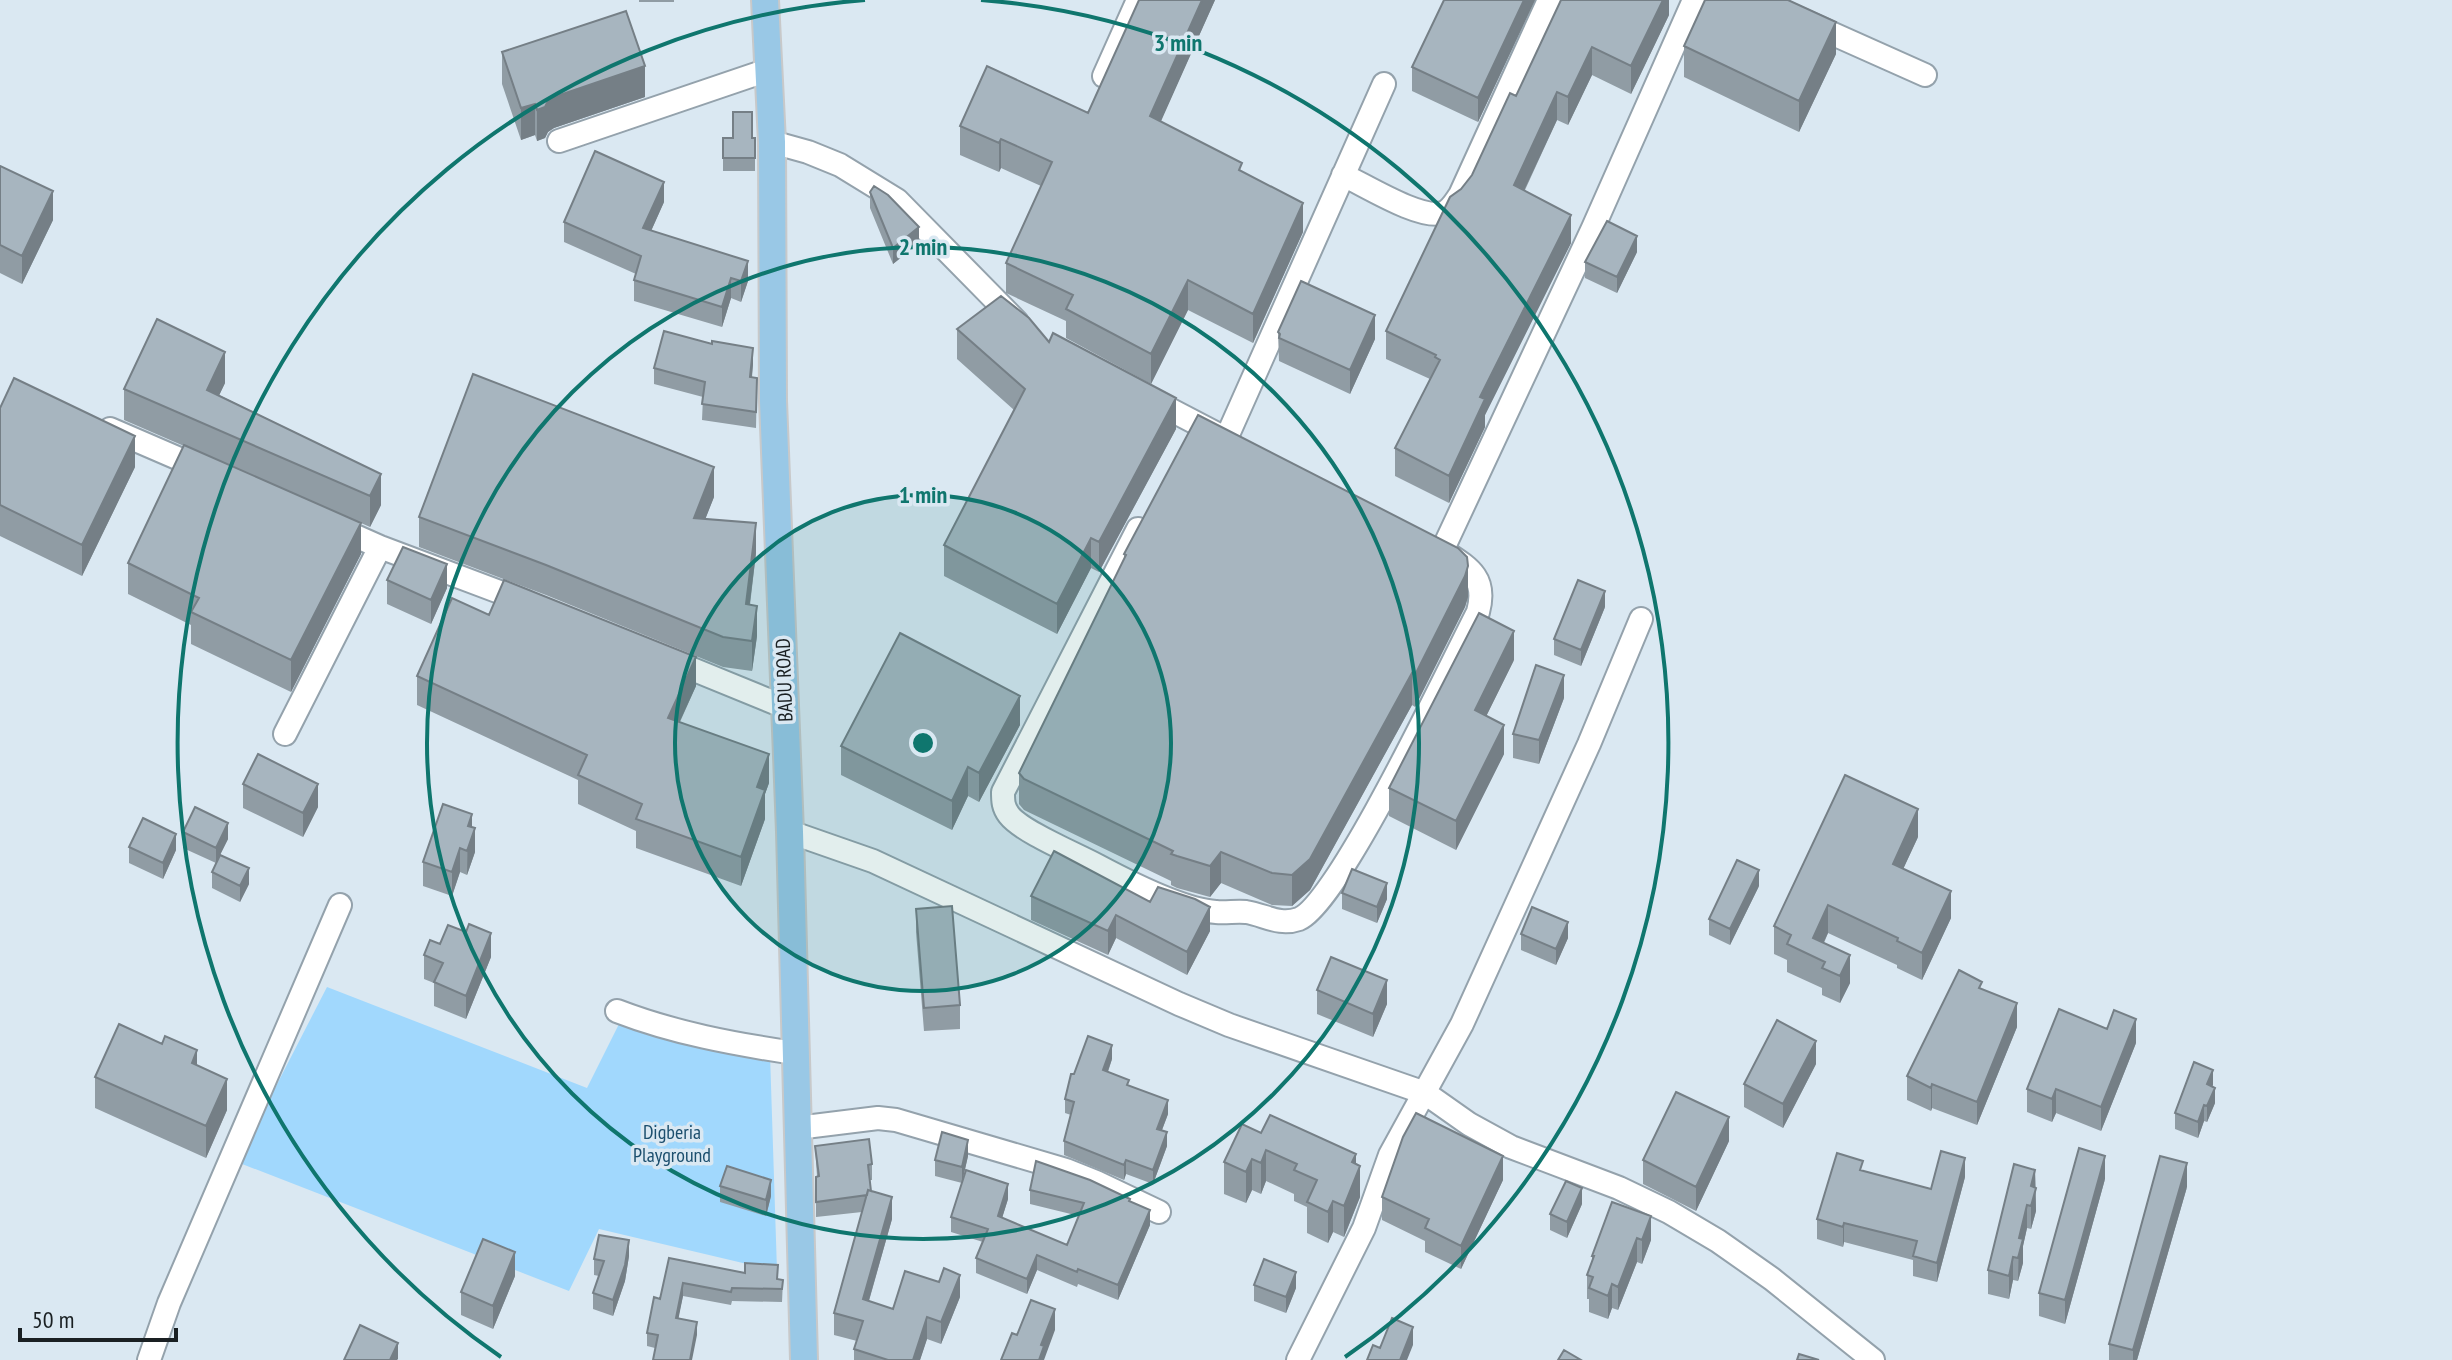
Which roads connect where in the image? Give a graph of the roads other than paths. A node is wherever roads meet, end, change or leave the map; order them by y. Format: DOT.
graph roads {
  1 [pos="765,0"];
  2 [pos="1138,0"];
  3 [pos="1549,0"];
  4 [pos="1694,0"];
  5 [pos="1757,0"];
  6 [pos="768,70"];
  7 [pos="1925,75"];
  8 [pos="1104,76"];
  9 [pos="1384,84"];
  10 [pos="559,141"];
  11 [pos="772,142"];
  12 [pos="1343,175"];
  13 [pos="1037,337"];
  14 [pos="1125,386"];
  15 [pos="110,429"];
  16 [pos="1226,439"];
  17 [pos="1250,452"];
  18 [pos="224,479"];
  19 [pos="1145,515"];
  20 [pos="309,516"];
  21 [pos="380,547"];
  22 [pos="541,608"];
  23 [pos="1641,619"];
  24 [pos="656,654"];
  25 [pos="785,707"];
  26 [pos="285,734"];
  27 [pos="790,832"];
  28 [pos="340,905"];
  29 [pos="617,1011"];
  30 [pos="794,1053"];
  31 [pos="1425,1093"];
  32 [pos="797,1128"];
  33 [pos="1159,1212"];
  34 [pos="808,1358"];
  35 [pos="149,1360"];
  36 [pos="1298,1360"];
  37 [pos="1873,1360"];
  1 -- 6 [label="main road, BADU ROAD"];
  2 -- 8 [label="street"];
  3 -- 12 [label="street"];
  4 -- 19 [label="street"];
  5 -- 7 [label="street"];
  6 -- 10 [label="street"];
  6 -- 11 [label="main road, BADU ROAD"];
  9 -- 12 [label="street"];
  11 -- 13 [label="street"];
  11 -- 25 [label="main road, BADU ROAD"];
  12 -- 16 [label="street"];
  14 -- 16 [label="street"];
  15 -- 18 [label="street"];
  16 -- 17 [label="street"];
  20 -- 21 [label="street"];
  21 -- 22 [label="street"];
  21 -- 26 [label="street"];
  23 -- 31 [label="street"];
  24 -- 25 [label="street"];
  25 -- 27 [label="main road, BADU ROAD"];
  27 -- 30 [label="main road, BADU ROAD"];
  27 -- 31 [label="street"];
  28 -- 35 [label="street"];
  29 -- 30 [label="street"];
  30 -- 32 [label="main road, BADU ROAD"];
  31 -- 36 [label="street"];
  31 -- 37 [label="street"];
  32 -- 33 [label="street"];
  32 -- 34 [label="main road, BADU ROAD"];
}
